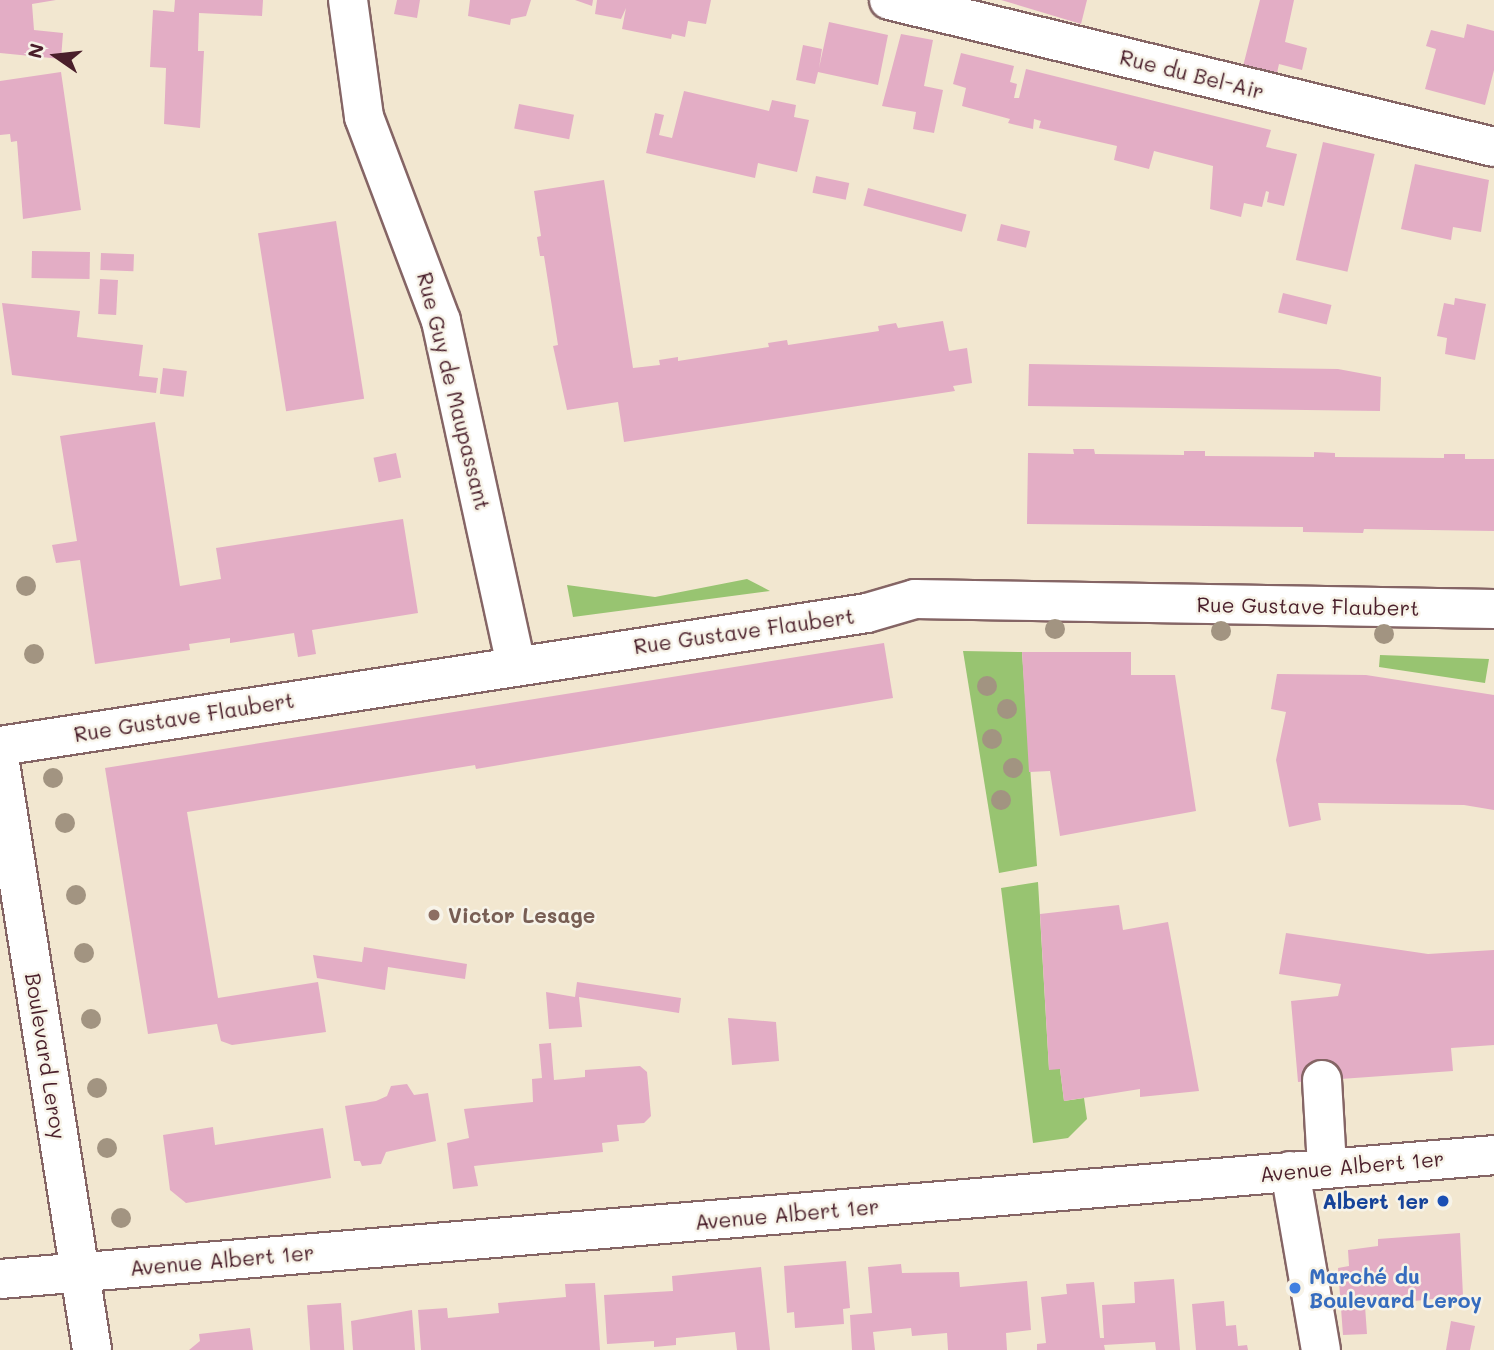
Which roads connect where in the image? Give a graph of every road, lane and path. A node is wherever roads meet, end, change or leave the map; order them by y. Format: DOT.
graph roads {
  1 [pos="348,0"];
  2 [pos="890,0"];
  3 [pos="1494,148"];
  4 [pos="1494,609"];
  5 [pos="516,664"];
  6 [pos="0,746"];
  7 [pos="0,762"];
  8 [pos="1322,1080"];
  9 [pos="1494,1154"];
  10 [pos="1308,1170"];
  11 [pos="80,1272"];
  12 [pos="0,1279"];
  13 [pos="92,1350"];
  14 [pos="1321,1350"];
  1 -- 5 [label="street, Rue Guy de Maupassant"];
  2 -- 3 [label="street, Rue du Bel-Air"];
  4 -- 5 [label="street, Rue Gustave Flaubert"];
  5 -- 6 [label="street, Rue Gustave Flaubert"];
  7 -- 11 [label="street, Boulevard Leroy"];
  8 -- 10 [label="street"];
  9 -- 10 [label="street, Avenue Albert 1er"];
  10 -- 11 [label="street, Avenue Albert 1er"];
  10 -- 14 [label="street"];
  11 -- 12 [label="street, Avenue Albert 1er"];
  11 -- 13 [label="street, Boulevard Leroy"];
}
